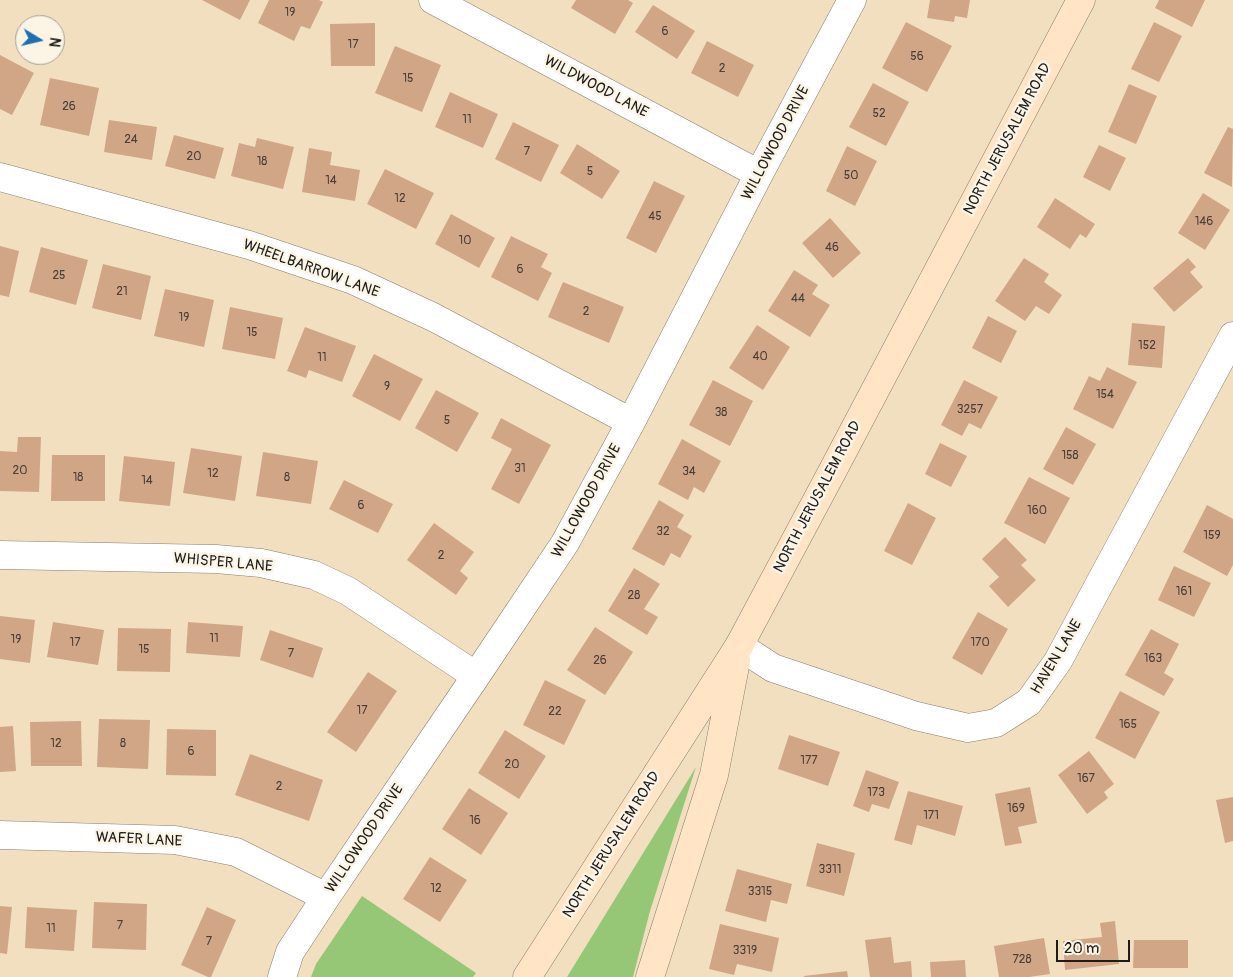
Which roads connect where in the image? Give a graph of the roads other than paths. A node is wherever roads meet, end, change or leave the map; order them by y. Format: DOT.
graph roads {
  1 [pos="433,0"];
  2 [pos="852,0"];
  3 [pos="1081,0"];
  4 [pos="760,174"];
  5 [pos="0,177"];
  6 [pos="1233,336"];
  7 [pos="631,422"];
  8 [pos="0,555"];
  9 [pos="739,646"];
  10 [pos="476,676"];
  11 [pos="0,835"];
  12 [pos="326,897"];
  13 [pos="282,977"];
  14 [pos="527,977"];
  15 [pos="650,977"];
  1 -- 4 [label="street, WILDWOOD LANE"];
  2 -- 4 [label="street, WILLOWOOD DRIVE"];
  3 -- 9 [label="main road, NORTH JERUSALEM ROAD"];
  4 -- 7 [label="street, WILLOWOOD DRIVE"];
  5 -- 7 [label="street, WHEELBARROW LANE"];
  6 -- 9 [label="street, HAVEN LANE"];
  7 -- 10 [label="street, WILLOWOOD DRIVE"];
  8 -- 10 [label="street, WHISPER LANE"];
  9 -- 14 [label="main road, NORTH JERUSALEM ROAD"];
  9 -- 15 [label="main road"];
  10 -- 12 [label="street, WILLOWOOD DRIVE"];
  11 -- 12 [label="street, WAFER LANE"];
  12 -- 13 [label="street, WILLOWOOD DRIVE"];
}
